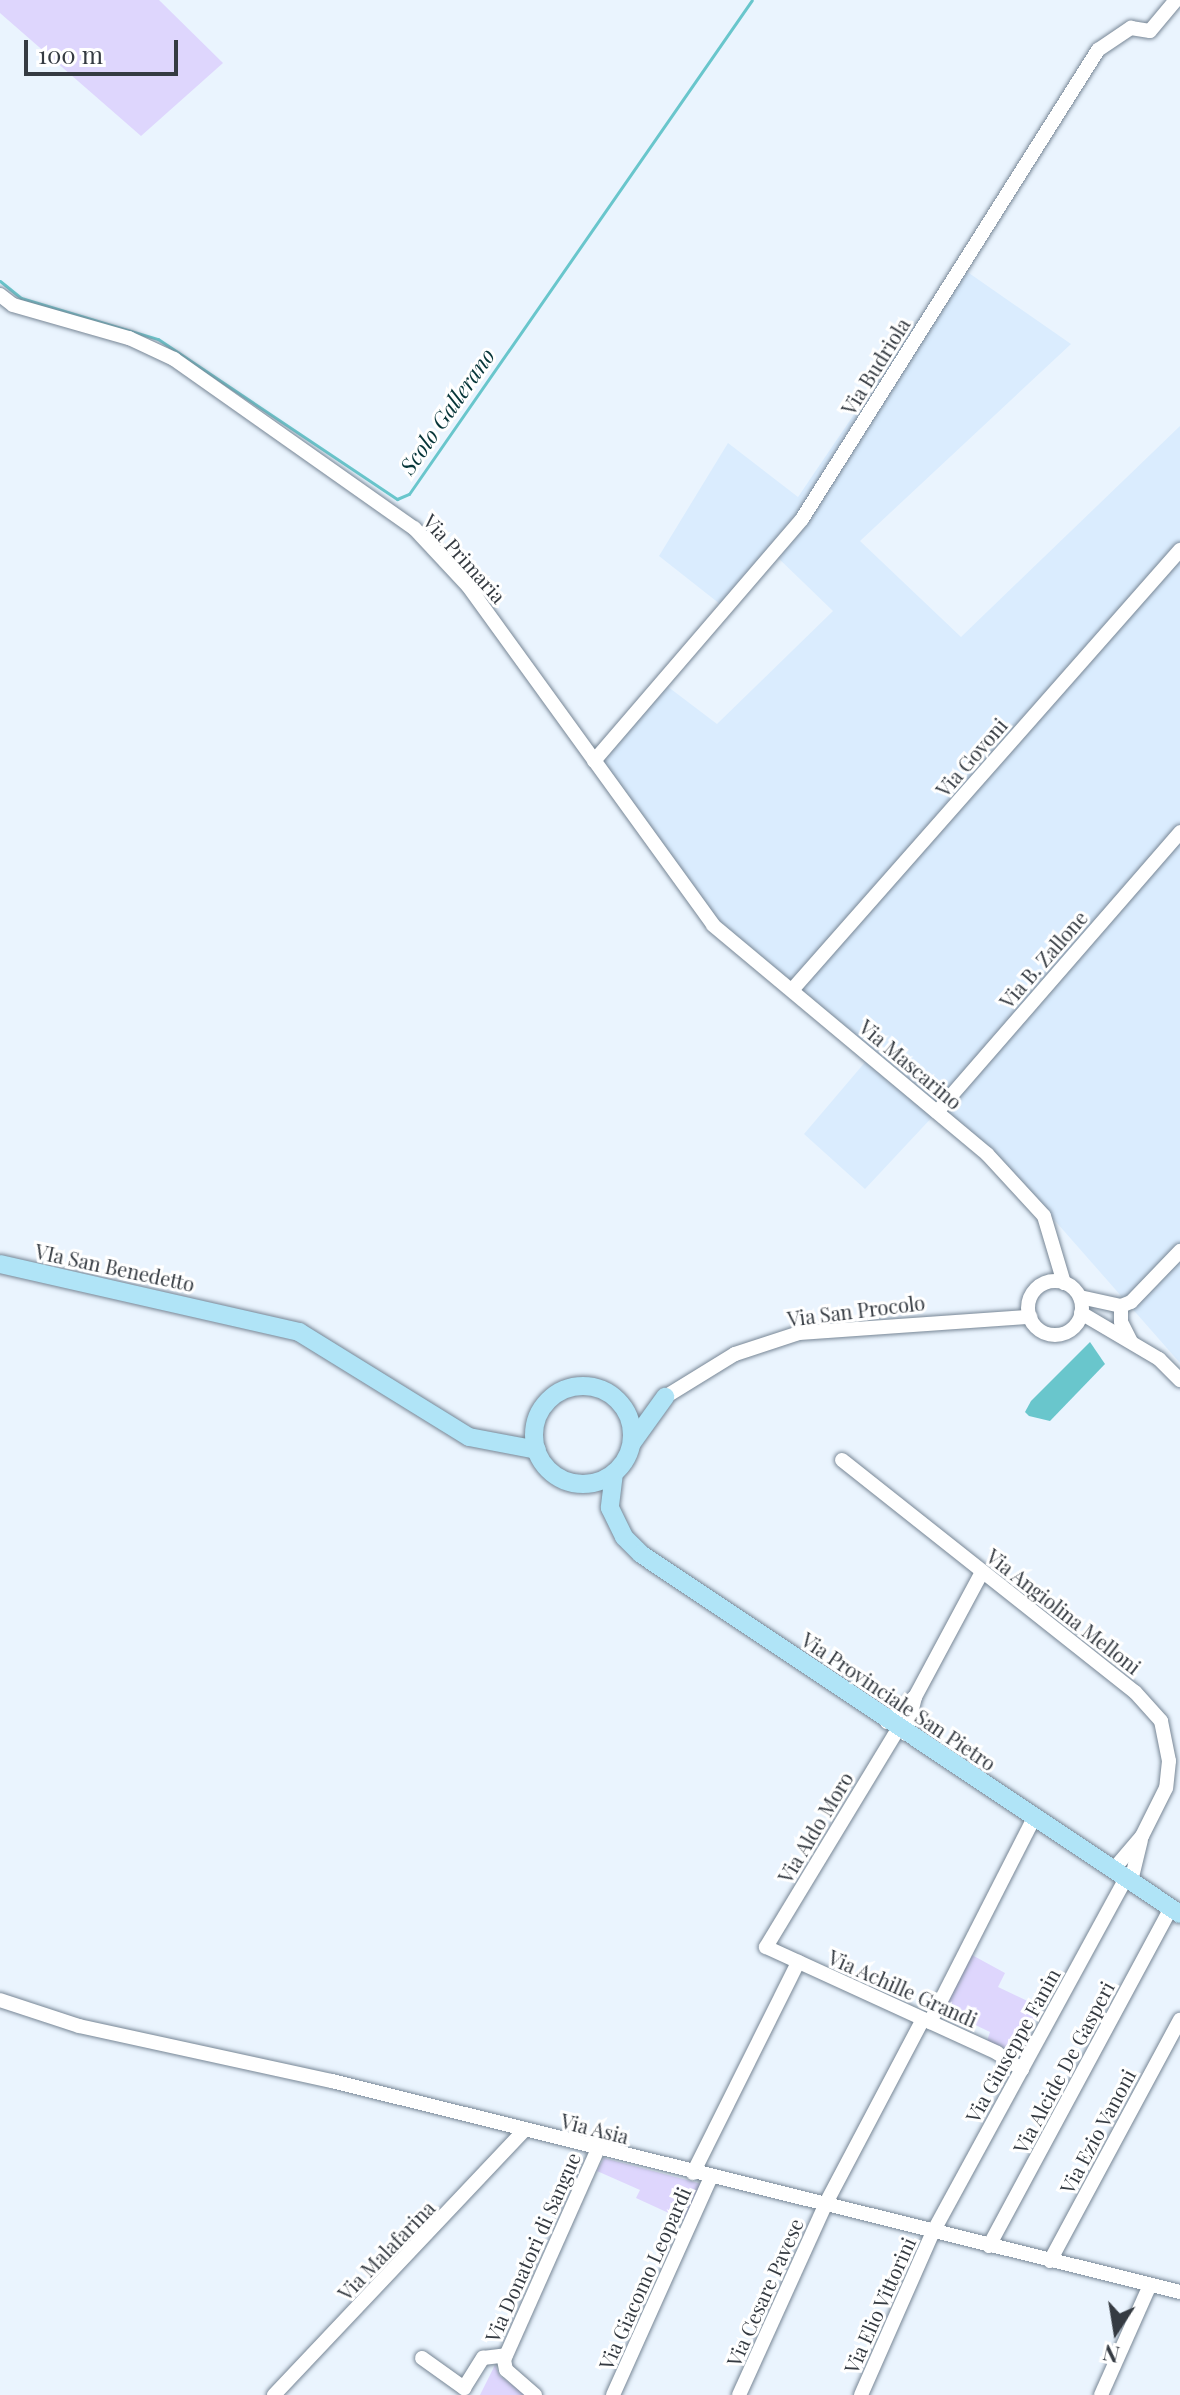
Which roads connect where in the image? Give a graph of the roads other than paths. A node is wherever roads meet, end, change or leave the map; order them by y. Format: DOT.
graph roads {
  1 [pos="1176,0"];
  2 [pos="0,295"];
  3 [pos="1180,550"];
  4 [pos="594,761"];
  5 [pos="1180,832"];
  6 [pos="713,925"];
  7 [pos="792,990"];
  8 [pos="937,1112"];
  9 [pos="1180,1251"];
  10 [pos="0,1264"];
  11 [pos="1057,1282"];
  12 [pos="1121,1306"];
  13 [pos="1029,1311"];
  14 [pos="1080,1311"];
  15 [pos="1131,1342"];
  16 [pos="1180,1380"];
  17 [pos="665,1397"];
  18 [pos="622,1405"];
  19 [pos="536,1421"];
  20 [pos="501,1440"];
  21 [pos="632,1444"];
  22 [pos="537,1450"];
  23 [pos="842,1460"];
  24 [pos="614,1473"];
  25 [pos="580,1484"];
  26 [pos="610,1508"];
  27 [pos="982,1572"];
  28 [pos="915,1697"];
  29 [pos="897,1728"];
  30 [pos="1034,1818"];
  31 [pos="1123,1876"];
  32 [pos="1176,1911"];
  33 [pos="766,1947"];
  34 [pos="798,1962"];
  35 [pos="0,2000"];
  36 [pos="1180,2020"];
  37 [pos="926,2021"];
  38 [pos="1022,2069"];
  39 [pos="525,2130"];
  40 [pos="598,2149"];
  41 [pos="693,2173"];
  42 [pos="711,2177"];
  43 [pos="825,2205"];
  44 [pos="933,2232"];
  45 [pos="989,2246"];
  46 [pos="1050,2261"];
  47 [pos="1150,2285"];
  48 [pos="1180,2292"];
  49 [pos="506,2355"];
  50 [pos="422,2358"];
  51 [pos="274,2395"];
  52 [pos="535,2395"];
  53 [pos="613,2395"];
  54 [pos="739,2395"];
  55 [pos="861,2395"];
  56 [pos="1101,2395"];
  1 -- 4 [label="street, Via Budriola"];
  2 -- 4 [label="street, Via Primaria"];
  3 -- 7 [label="street, Via Govoni"];
  4 -- 6 [label="street, Via Primaria"];
  5 -- 8 [label="street, Via B. Zallone"];
  6 -- 7 [label="street, Via Mascarino"];
  7 -- 8 [label="street, Via Mascarino"];
  8 -- 11 [label="street, Via Mascarino"];
  9 -- 12 [label="street"];
  10 -- 20 [label="main road, VIa San Benedetto"];
  11 -- 13 [label="street"];
  11 -- 14 [label="street"];
  12 -- 14 [label="street"];
  12 -- 15 [label="street"];
  13 -- 14 [label="street"];
  13 -- 17 [label="street, Via San Procolo"];
  14 -- 15 [label="street"];
  15 -- 16 [label="street"];
  17 -- 18 [label="main road"];
  17 -- 21 [label="main road"];
  18 -- 19 [label="main road"];
  18 -- 21 [label="main road"];
  19 -- 20 [label="main road"];
  19 -- 22 [label="main road"];
  20 -- 22 [label="main road"];
  21 -- 24 [label="main road"];
  22 -- 25 [label="main road"];
  23 -- 27 [label="street, Via Angiolina Melloni"];
  24 -- 25 [label="main road"];
  24 -- 26 [label="main road"];
  25 -- 26 [label="main road"];
  26 -- 29 [label="main road, Via Provinciale San Pietro"];
  27 -- 28 [label="street"];
  27 -- 31 [label="street, Via Angiolina Melloni"];
  28 -- 29 [label="street"];
  28 -- 29 [label="street"];
  29 -- 30 [label="main road, Via Provinciale San Pietro"];
  29 -- 33 [label="street, Via Aldo Moro"];
  30 -- 31 [label="main road, Via Provinciale San Pietro"];
  30 -- 37 [label="street, Via Cesare Pavese"];
  31 -- 32 [label="main road, Via Provinciale San Pietro"];
  31 -- 38 [label="street, Via Giuseppe Fanin"];
  32 -- 45 [label="street, Via Alcide De Gasperi"];
  33 -- 34 [label="street, Via Achille Grandi"];
  34 -- 37 [label="street, Via Achille Grandi"];
  34 -- 41 [label="street"];
  35 -- 39 [label="street, Via Asia"];
  36 -- 46 [label="street, Via Ezio Vanoni"];
  37 -- 38 [label="street, Via Achille Grandi"];
  37 -- 43 [label="street, Via Cesare Pavese"];
  38 -- 44 [label="street, Via Giuseppe Fanin"];
  39 -- 40 [label="street, Via Asia"];
  39 -- 51 [label="street, Via Malafarina"];
  40 -- 41 [label="street, Via Asia"];
  40 -- 49 [label="street, Via Donatori di Sangue"];
  41 -- 42 [label="street, Via Asia"];
  42 -- 43 [label="street, Via Asia"];
  42 -- 53 [label="street, Via Giacomo Leopardi"];
  43 -- 44 [label="street, Via Asia"];
  43 -- 54 [label="street, Via Cesare Pavese"];
  44 -- 45 [label="street, Via Asia"];
  44 -- 55 [label="street, Via Elio Vittorini"];
  45 -- 46 [label="street, Via Asia"];
  46 -- 47 [label="street, Via Asia"];
  47 -- 48 [label="street, Via Asia"];
  47 -- 56 [label="street"];
  49 -- 50 [label="street"];
  49 -- 52 [label="street, Via Donatori di Sangue"];
}
